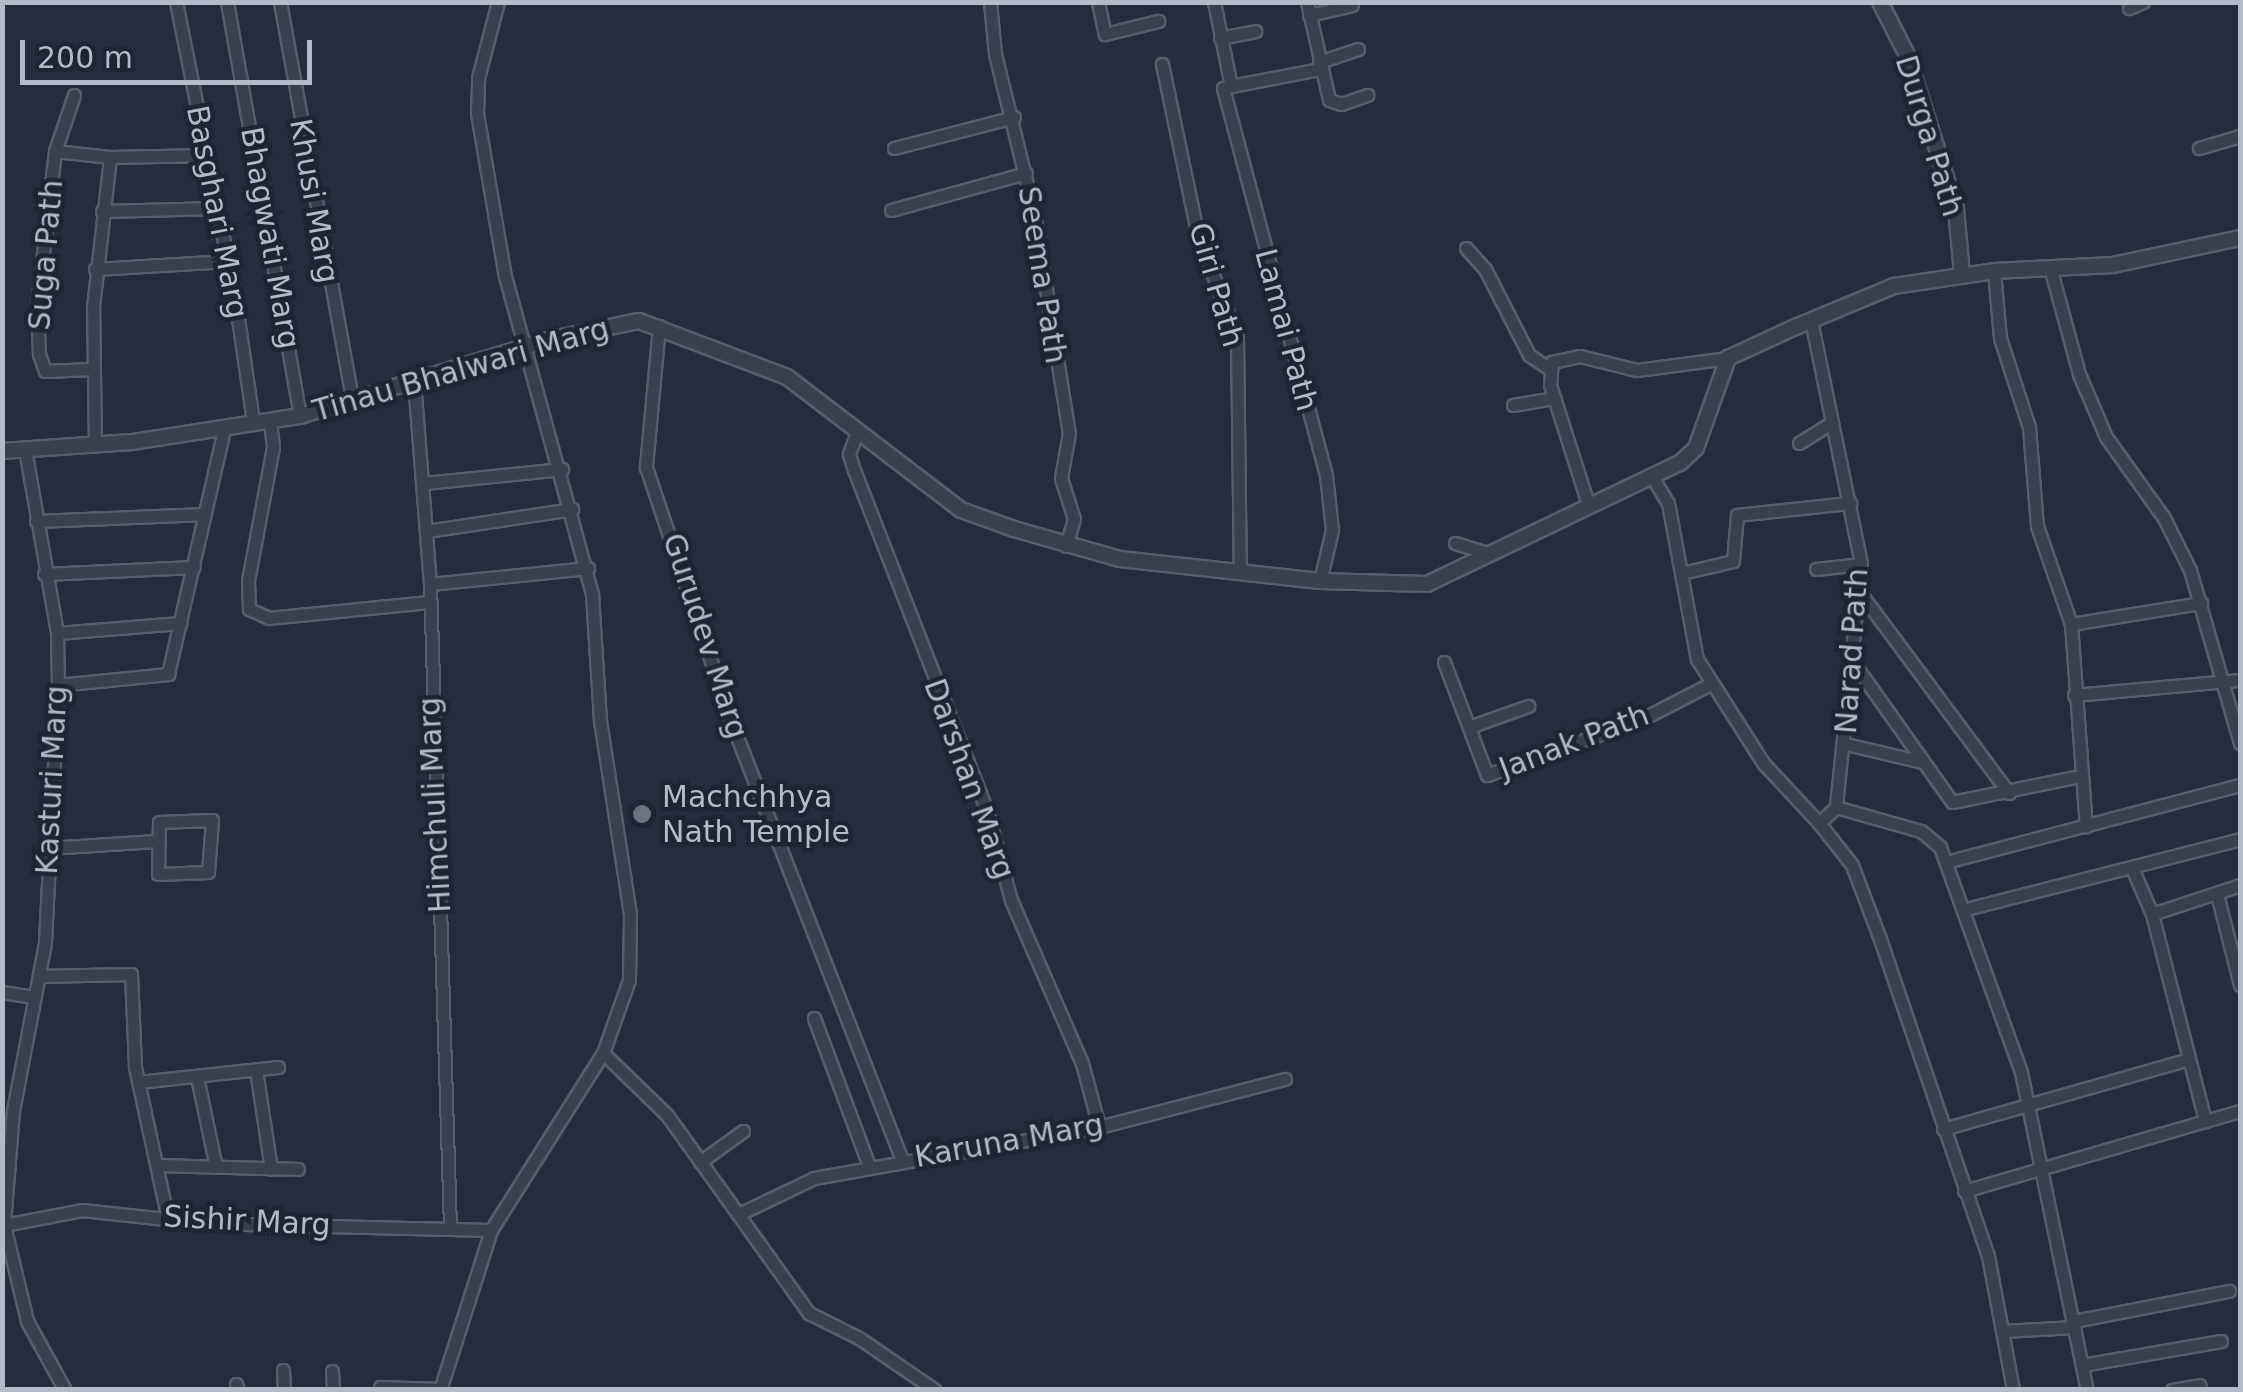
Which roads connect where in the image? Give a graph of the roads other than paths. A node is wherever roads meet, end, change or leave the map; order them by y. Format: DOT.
graph roads {
  1 [pos="176,2"];
  2 [pos="227,2"];
  3 [pos="280,2"];
  4 [pos="498,2"];
  5 [pos="990,2"];
  6 [pos="1098,2"];
  7 [pos="1214,2"];
  8 [pos="1880,2"];
  9 [pos="2143,2"];
  10 [pos="1352,5"];
  11 [pos="2129,8"];
  12 [pos="1308,9"];
  13 [pos="1158,21"];
  14 [pos="1255,31"];
  15 [pos="1220,38"];
  16 [pos="1358,50"];
  17 [pos="1162,64"];
  18 [pos="1320,66"];
  19 [pos="1231,86"];
  20 [pos="74,95"];
  21 [pos="1368,95"];
  22 [pos="1014,117"];
  23 [pos="2240,136"];
  24 [pos="894,148"];
  25 [pos="2200,148"];
  26 [pos="55,152"];
  27 [pos="208,156"];
  28 [pos="110,157"];
  29 [pos="1026,173"];
  30 [pos="218,208"];
  31 [pos="891,210"];
  32 [pos="102,211"];
  33 [pos="2240,238"];
  34 [pos="1466,248"];
  35 [pos="228,260"];
  36 [pos="2050,267"];
  37 [pos="96,269"];
  38 [pos="1994,270"];
  39 [pos="1962,274"];
  40 [pos="1811,320"];
  41 [pos="659,326"];
  42 [pos="525,347"];
  43 [pos="1728,358"];
  44 [pos="1548,368"];
  45 [pos="91,369"];
  46 [pos="414,381"];
  47 [pos="1554,398"];
  48 [pos="352,400"];
  49 [pos="1513,406"];
  50 [pos="300,416"];
  51 [pos="253,422"];
  52 [pos="270,422"];
  53 [pos="1831,422"];
  54 [pos="224,429"];
  55 [pos="858,430"];
  56 [pos="1798,442"];
  57 [pos="95,444"];
  58 [pos="25,449"];
  59 [pos="2,450"];
  60 [pos="562,469"];
  61 [pos="1654,480"];
  62 [pos="424,483"];
  63 [pos="1850,503"];
  64 [pos="1588,507"];
  65 [pos="572,510"];
  66 [pos="206,514"];
  67 [pos="36,522"];
  68 [pos="427,531"];
  69 [pos="1454,544"];
  70 [pos="1066,546"];
  71 [pos="1488,553"];
  72 [pos="1861,564"];
  73 [pos="194,568"];
  74 [pos="588,568"];
  75 [pos="1240,569"];
  76 [pos="1816,569"];
  77 [pos="1682,573"];
  78 [pos="44,574"];
  79 [pos="1320,580"];
  80 [pos="430,584"];
  81 [pos="1861,594"];
  82 [pos="428,602"];
  83 [pos="2201,602"];
  84 [pos="181,623"];
  85 [pos="2071,624"];
  86 [pos="57,633"];
  87 [pos="1444,662"];
  88 [pos="1855,666"];
  89 [pos="2240,680"];
  90 [pos="2221,681"];
  91 [pos="1710,684"];
  92 [pos="58,685"];
  93 [pos="2074,695"];
  94 [pos="1528,706"];
  95 [pos="1469,727"];
  96 [pos="2240,743"];
  97 [pos="1846,744"];
  98 [pos="1923,762"];
  99 [pos="2080,776"];
  100 [pos="2240,785"];
  101 [pos="2008,794"];
  102 [pos="1836,807"];
  103 [pos="1819,823"];
  104 [pos="2086,826"];
  105 [pos="2240,839"];
  106 [pos="156,841"];
  107 [pos="48,848"];
  108 [pos="1946,862"];
  109 [pos="2132,868"];
  110 [pos="2240,885"];
  111 [pos="2218,894"];
  112 [pos="1966,909"];
  113 [pos="2152,914"];
  114 [pos="40,976"];
  115 [pos="2240,985"];
  116 [pos="2,992"];
  117 [pos="34,997"];
  118 [pos="814,1018"];
  119 [pos="603,1053"];
  120 [pos="2186,1060"];
  121 [pos="278,1067"];
  122 [pos="256,1070"];
  123 [pos="197,1077"];
  124 [pos="1284,1079"];
  125 [pos="138,1082"];
  126 [pos="2030,1106"];
  127 [pos="2240,1111"];
  128 [pos="8,1114"];
  129 [pos="2204,1122"];
  130 [pos="1100,1127"];
  131 [pos="1943,1129"];
  132 [pos="743,1131"];
  133 [pos="902,1160"];
  134 [pos="700,1162"];
  135 [pos="158,1166"];
  136 [pos="868,1166"];
  137 [pos="216,1167"];
  138 [pos="272,1168"];
  139 [pos="298,1169"];
  140 [pos="2044,1169"];
  141 [pos="1964,1191"];
  142 [pos="739,1214"];
  143 [pos="168,1219"];
  144 [pos="4,1225"];
  145 [pos="450,1229"];
  146 [pos="491,1230"];
  147 [pos="2229,1291"];
  148 [pos="2074,1324"];
  149 [pos="2002,1331"];
  150 [pos="2221,1341"];
  151 [pos="2082,1365"];
  152 [pos="283,1370"];
  153 [pos="379,1370"];
  154 [pos="332,1371"];
  155 [pos="2200,1385"];
  156 [pos="381,1388"];
  157 [pos="440,1389"];
  158 [pos="66,1390"];
  159 [pos="284,1390"];
  160 [pos="333,1390"];
  161 [pos="934,1390"];
  162 [pos="2013,1390"];
  163 [pos="2087,1390"];
  164 [pos="2172,1390"];
  1 -- 27 [label="street, Basghari Marg"];
  2 -- 50 [label="street, Bhagwati Marg"];
  3 -- 48 [label="street, Khusi Marg"];
  4 -- 42 [label="street"];
  5 -- 22 [label="street, Seema Path"];
  6 -- 13 [label="street"];
  7 -- 15 [label="street, Lamai Path"];
  8 -- 39 [label="street, Durga Path"];
  9 -- 11 [label="street"];
  10 -- 12 [label="street"];
  12 -- 18 [label="street"];
  14 -- 15 [label="street"];
  15 -- 19 [label="street, Lamai Path"];
  16 -- 18 [label="street"];
  17 -- 75 [label="street, Giri Path"];
  18 -- 19 [label="street"];
  18 -- 21 [label="street"];
  19 -- 79 [label="street, Lamai Path"];
  20 -- 26 [label="street, Suga Path"];
  22 -- 24 [label="street"];
  22 -- 29 [label="street, Seema Path"];
  23 -- 25 [label="street"];
  26 -- 28 [label="street"];
  26 -- 45 [label="street, Suga Path"];
  27 -- 28 [label="street"];
  27 -- 30 [label="street, Basghari Marg"];
  28 -- 32 [label="street"];
  29 -- 31 [label="street"];
  29 -- 70 [label="street, Seema Path"];
  30 -- 32 [label="street"];
  30 -- 35 [label="street, Basghari Marg"];
  32 -- 37 [label="street"];
  33 -- 36 [label="street"];
  34 -- 44 [label="street"];
  35 -- 37 [label="street"];
  35 -- 51 [label="street, Basghari Marg"];
  36 -- 38 [label="street"];
  36 -- 83 [label="street"];
  37 -- 45 [label="street"];
  38 -- 39 [label="street"];
  38 -- 85 [label="street"];
  39 -- 40 [label="street"];
  40 -- 43 [label="street"];
  40 -- 53 [label="street, Narad Path"];
  41 -- 42 [label="street, Tinau Bhalwari Marg"];
  41 -- 55 [label="street, Tinau Bhalwari Marg"];
  41 -- 133 [label="street, Gurudev Marg"];
  42 -- 46 [label="street, Tinau Bhalwari Marg"];
  42 -- 60 [label="street"];
  43 -- 44 [label="street"];
  43 -- 61 [label="street, Tinau Bhalwari Marg"];
  44 -- 47 [label="street"];
  45 -- 57 [label="street"];
  46 -- 48 [label="street, Tinau Bhalwari Marg"];
  46 -- 62 [label="street, Himchuli Marg"];
  47 -- 49 [label="street"];
  47 -- 64 [label="street"];
  48 -- 50 [label="street, Tinau Bhalwari Marg"];
  50 -- 52 [label="street, Tinau Bhalwari Marg"];
  51 -- 52 [label="street, Tinau Bhalwari Marg"];
  51 -- 54 [label="street, Tinau Bhalwari Marg"];
  52 -- 82 [label="street"];
  53 -- 56 [label="street"];
  53 -- 63 [label="street, Narad Path"];
  54 -- 57 [label="street, Tinau Bhalwari Marg"];
  54 -- 66 [label="street"];
  55 -- 70 [label="street, Tinau Bhalwari Marg"];
  55 -- 130 [label="street, Darshan Marg"];
  57 -- 58 [label="street, Tinau Bhalwari Marg"];
  58 -- 59 [label="street, Tinau Bhalwari Marg"];
  58 -- 67 [label="street, Kasturi Marg"];
  60 -- 62 [label="street"];
  60 -- 65 [label="street"];
  61 -- 64 [label="street, Tinau Bhalwari Marg"];
  61 -- 77 [label="street"];
  62 -- 68 [label="street, Himchuli Marg"];
  63 -- 72 [label="street, Narad Path"];
  63 -- 77 [label="street"];
  64 -- 71 [label="street, Tinau Bhalwari Marg"];
  65 -- 68 [label="street"];
  65 -- 74 [label="street"];
  66 -- 67 [label="street"];
  66 -- 73 [label="street"];
  67 -- 78 [label="street, Kasturi Marg"];
  68 -- 80 [label="street, Himchuli Marg"];
  69 -- 71 [label="street"];
  70 -- 75 [label="street, Tinau Bhalwari Marg"];
  71 -- 79 [label="street, Tinau Bhalwari Marg"];
  72 -- 76 [label="street"];
  72 -- 81 [label="street, Narad Path"];
  73 -- 78 [label="street"];
  73 -- 84 [label="street"];
  74 -- 80 [label="street"];
  74 -- 119 [label="street"];
  75 -- 79 [label="street, Tinau Bhalwari Marg"];
  77 -- 91 [label="street"];
  78 -- 86 [label="street, Kasturi Marg"];
  80 -- 82 [label="street, Himchuli Marg"];
  81 -- 88 [label="street, Narad Path"];
  81 -- 101 [label="street"];
  82 -- 145 [label="street, Himchuli Marg"];
  83 -- 85 [label="street"];
  83 -- 90 [label="street"];
  84 -- 86 [label="street"];
  84 -- 92 [label="street"];
  85 -- 93 [label="street"];
  86 -- 92 [label="street, Kasturi Marg"];
  87 -- 95 [label="street, Janak Path"];
  88 -- 97 [label="street, Narad Path"];
  88 -- 98 [label="street"];
  89 -- 90 [label="street"];
  90 -- 93 [label="street"];
  90 -- 96 [label="street"];
  91 -- 95 [label="street, Janak Path"];
  91 -- 103 [label="street"];
  92 -- 107 [label="street, Kasturi Marg"];
  93 -- 99 [label="street"];
  94 -- 95 [label="street"];
  97 -- 98 [label="street"];
  97 -- 102 [label="street, Narad Path"];
  98 -- 101 [label="street"];
  99 -- 101 [label="street"];
  99 -- 104 [label="street"];
  100 -- 104 [label="street"];
  102 -- 103 [label="street"];
  102 -- 108 [label="street"];
  103 -- 131 [label="street"];
  104 -- 108 [label="street"];
  105 -- 109 [label="street"];
  106 -- 106 [label="street"];
  106 -- 107 [label="street"];
  107 -- 114 [label="street, Kasturi Marg"];
  108 -- 112 [label="street"];
  109 -- 112 [label="street"];
  109 -- 113 [label="street"];
  110 -- 111 [label="street"];
  111 -- 113 [label="street"];
  111 -- 115 [label="street"];
  112 -- 126 [label="street"];
  113 -- 120 [label="street"];
  114 -- 117 [label="street, Kasturi Marg"];
  114 -- 125 [label="street"];
  116 -- 117 [label="street"];
  117 -- 128 [label="street, Kasturi Marg"];
  118 -- 136 [label="street"];
  119 -- 134 [label="street"];
  119 -- 146 [label="street"];
  120 -- 126 [label="street"];
  120 -- 129 [label="street"];
  121 -- 122 [label="street"];
  122 -- 123 [label="street"];
  122 -- 138 [label="street"];
  123 -- 125 [label="street"];
  123 -- 137 [label="street"];
  124 -- 130 [label="street, Karuna Marg"];
  125 -- 135 [label="street"];
  126 -- 131 [label="street"];
  126 -- 140 [label="street"];
  127 -- 129 [label="street"];
  128 -- 144 [label="street, Kasturi Marg"];
  129 -- 140 [label="street"];
  130 -- 133 [label="street, Karuna Marg"];
  131 -- 141 [label="street"];
  132 -- 134 [label="street"];
  133 -- 136 [label="street, Karuna Marg"];
  134 -- 142 [label="street"];
  135 -- 137 [label="street"];
  135 -- 143 [label="street"];
  136 -- 142 [label="street, Karuna Marg"];
  137 -- 138 [label="street"];
  138 -- 139 [label="street"];
  140 -- 141 [label="street"];
  140 -- 148 [label="street"];
  141 -- 149 [label="street"];
  142 -- 161 [label="street"];
  143 -- 144 [label="street, Sishir Marg"];
  143 -- 145 [label="street, Sishir Marg"];
  144 -- 158 [label="street, Kasturi Marg"];
  145 -- 146 [label="street, Sishir Marg"];
  146 -- 157 [label="street"];
  147 -- 148 [label="street"];
  148 -- 149 [label="street"];
  148 -- 151 [label="street"];
  149 -- 162 [label="street"];
  150 -- 151 [label="street"];
  151 -- 163 [label="street"];
  152 -- 159 [label="street"];
  153 -- 156 [label="street"];
  154 -- 160 [label="street"];
  155 -- 164 [label="street"];
  156 -- 157 [label="street"];
}
